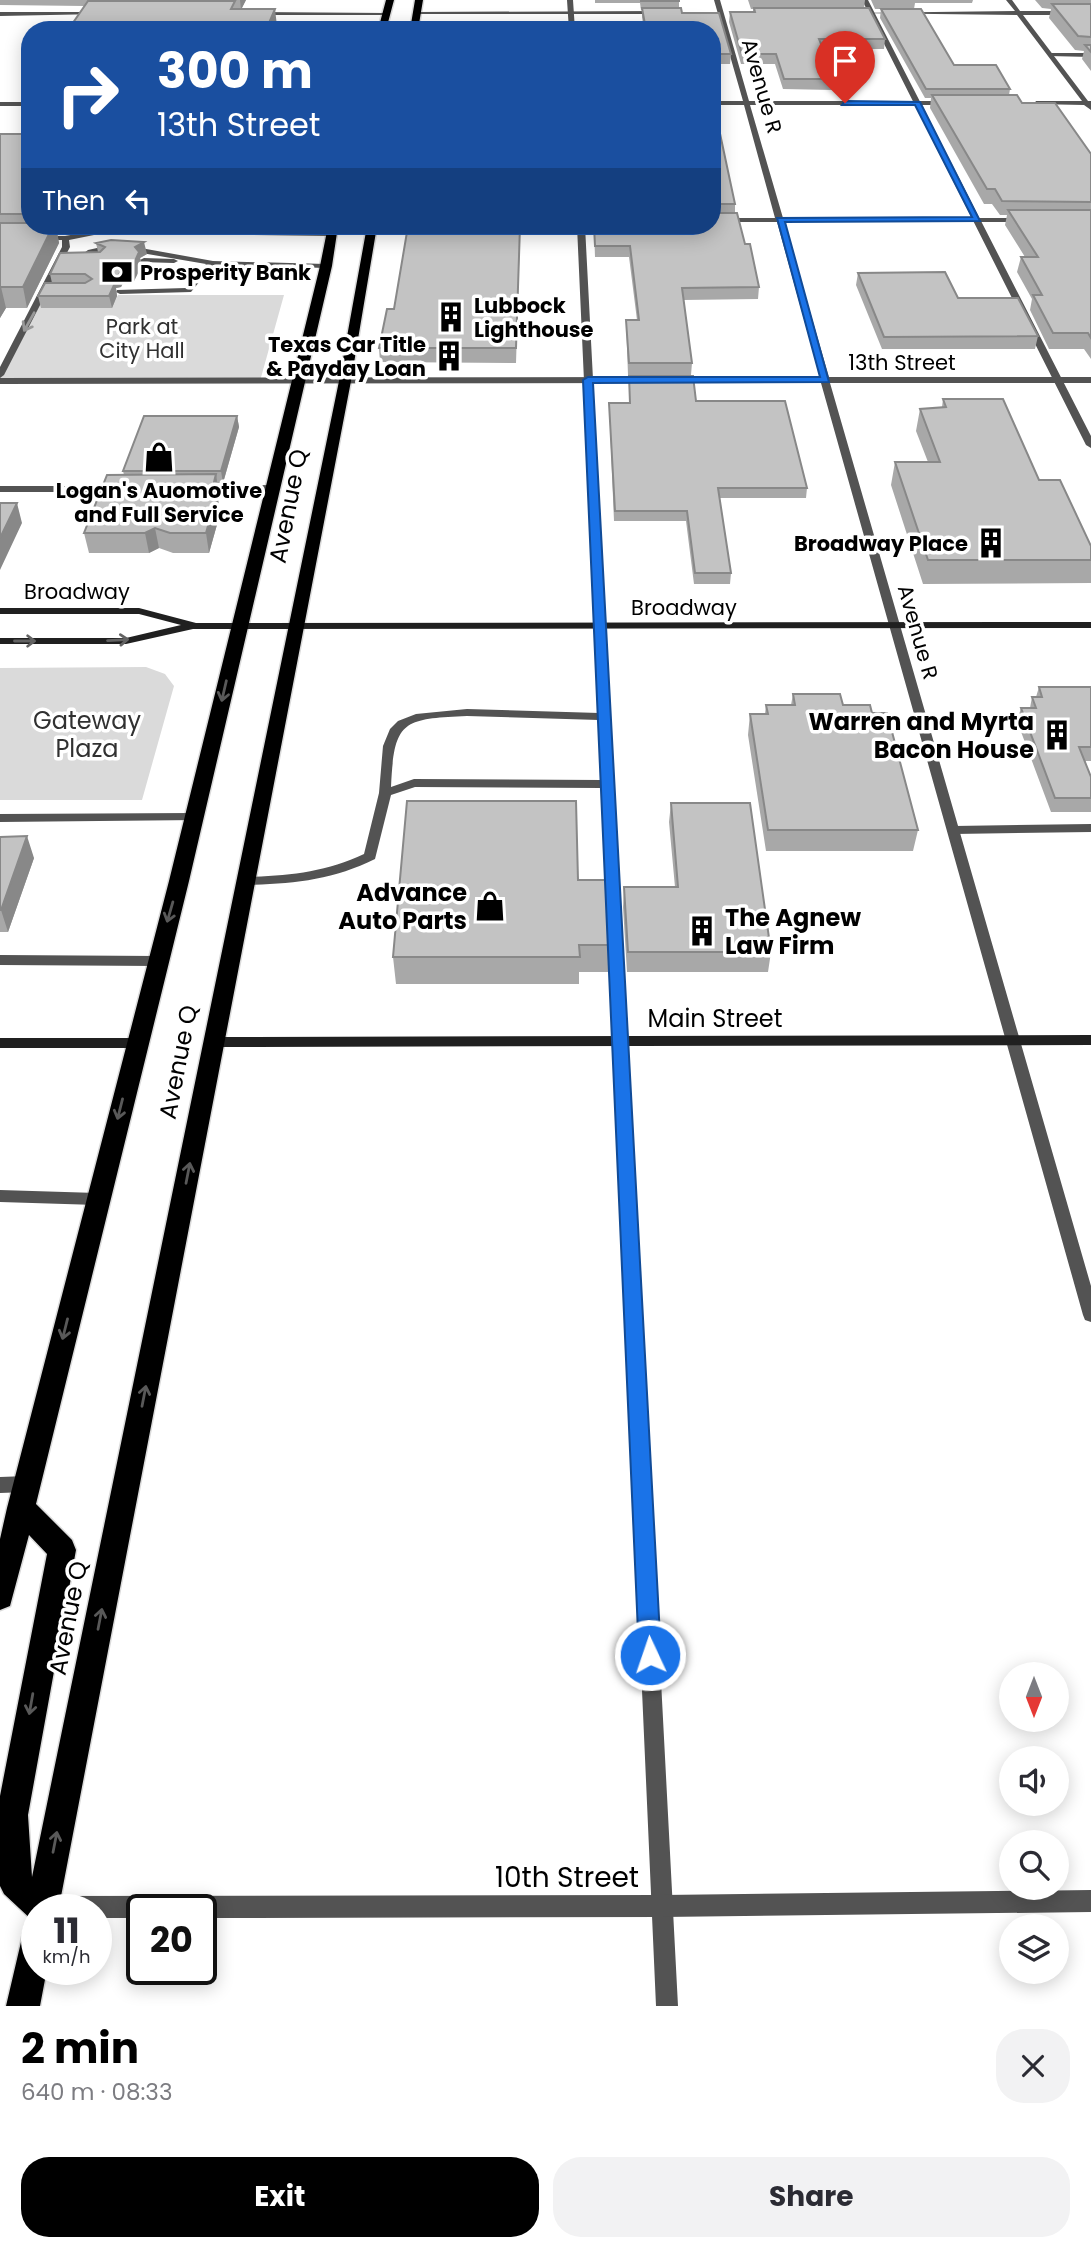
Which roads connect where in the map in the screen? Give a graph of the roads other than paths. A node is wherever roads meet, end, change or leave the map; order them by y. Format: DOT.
graph roads {
  1 [pos="390,0"];
  2 [pos="419,0"];
  3 [pos="570,0"];
  4 [pos="718,0"];
  5 [pos="864,0"];
  6 [pos="1009,0"];
  7 [pos="571,13"];
  8 [pos="667,13"];
  9 [pos="708,13"];
  10 [pos="721,13"];
  11 [pos="735,13"];
  12 [pos="845,13"];
  13 [pos="872,13"];
  14 [pos="1019,13"];
  15 [pos="1091,13"];
  16 [pos="0,14"];
  17 [pos="111,14"];
  18 [pos="250,14"];
  19 [pos="417,14"];
  20 [pos="386,15"];
  21 [pos="384,21"];
  22 [pos="416,21"];
  23 [pos="571,21"];
  24 [pos="1051,55"];
  25 [pos="1091,55"];
  26 [pos="721,103"];
  27 [pos="747,103"];
  28 [pos="918,103"];
  29 [pos="957,103"];
  30 [pos="1022,103"];
  31 [pos="0,104"];
  32 [pos="21,104"];
  33 [pos="1089,105"];
  34 [pos="721,220"];
  35 [pos="780,220"];
  36 [pos="978,220"];
  37 [pos="1041,220"];
  38 [pos="77,235"];
  39 [pos="331,235"];
  40 [pos="370,235"];
  41 [pos="581,235"];
  42 [pos="26,238"];
  43 [pos="65,238"];
  44 [pos="79,260"];
  45 [pos="101,260"];
  46 [pos="144,260"];
  47 [pos="60,261"];
  48 [pos="211,263"];
  49 [pos="326,266"];
  50 [pos="46,291"];
  51 [pos="56,291"];
  52 [pos="120,292"];
  53 [pos="0,378"];
  54 [pos="588,380"];
  55 [pos="658,380"];
  56 [pos="672,380"];
  57 [pos="825,380"];
  58 [pos="1058,380"];
  59 [pos="1091,380"];
  60 [pos="298,381"];
  61 [pos="345,381"];
  62 [pos="1091,445"];
  63 [pos="273,488"];
  64 [pos="0,489"];
  65 [pos="136,489"];
  66 [pos="190,489"];
  67 [pos="0,611"];
  68 [pos="240,625"];
  69 [pos="297,625"];
  70 [pos="1091,625"];
  71 [pos="193,626"];
  72 [pos="600,626"];
  73 [pos="896,626"];
  74 [pos="0,642"];
  75 [pos="604,717"];
  76 [pos="607,784"];
  77 [pos="386,793"];
  78 [pos="194,817"];
  79 [pos="0,818"];
  80 [pos="1091,828"];
  81 [pos="954,830"];
  82 [pos="246,881"];
  83 [pos="0,960"];
  84 [pos="157,961"];
  85 [pos="1014,1040"];
  86 [pos="1091,1040"];
  87 [pos="619,1041"];
  88 [pos="214,1042"];
  89 [pos="0,1043"];
  90 [pos="137,1043"];
  91 [pos="0,1196"];
  92 [pos="97,1199"];
  93 [pos="1091,1315"];
  94 [pos="0,1485"];
  95 [pos="24,1496"];
  96 [pos="0,1596"];
  97 [pos="23,1894"];
  98 [pos="45,1894"];
  99 [pos="1091,1901"];
  100 [pos="663,1906"];
  101 [pos="112,1917"];
  102 [pos="27,1985"];
  103 [pos="23,2006"];
  104 [pos="667,2006"];
  1 -- 20 [label="highway"];
  2 -- 19 [label="highway"];
  3 -- 7 [label="street"];
  4 -- 10 [label="street, Avenue R"];
  5 -- 13 [label="street"];
  6 -- 14 [label="street"];
  7 -- 8 [label="street"];
  7 -- 19 [label="street"];
  7 -- 23 [label="street"];
  9 -- 10 [label="street"];
  10 -- 11 [label="street"];
  10 -- 27 [label="street, Avenue R"];
  12 -- 13 [label="street"];
  13 -- 14 [label="street"];
  13 -- 28 [label="street"];
  14 -- 15 [label="street"];
  14 -- 24 [label="street"];
  16 -- 17 [label="street"];
  18 -- 20 [label="street"];
  19 -- 22 [label="highway"];
  20 -- 21 [label="highway"];
  24 -- 25 [label="street"];
  24 -- 33 [label="street"];
  26 -- 27 [label="street"];
  27 -- 28 [label="street"];
  27 -- 35 [label="street, Avenue R"];
  28 -- 29 [label="street"];
  28 -- 36 [label="street"];
  30 -- 33 [label="street"];
  31 -- 32 [label="street"];
  34 -- 35 [label="street"];
  35 -- 36 [label="street"];
  35 -- 57 [label="street, Avenue R"];
  36 -- 37 [label="street"];
  36 -- 58 [label="street"];
  38 -- 43 [label="street"];
  39 -- 49 [label="highway, Avenue Q"];
  40 -- 61 [label="highway, Avenue Q"];
  41 -- 54 [label="street"];
  42 -- 43 [label="street"];
  43 -- 47 [label="street"];
  44 -- 45 [label="street"];
  44 -- 47 [label="street"];
  44 -- 48 [label="street"];
  46 -- 48 [label="street"];
  47 -- 50 [label="street"];
  48 -- 49 [label="street"];
  48 -- 52 [label="street"];
  49 -- 60 [label="highway, Avenue Q"];
  50 -- 51 [label="street"];
  50 -- 53 [label="street, one-way"];
  53 -- 60 [label="street"];
  54 -- 55 [label="street"];
  54 -- 61 [label="street"];
  54 -- 72 [label="street"];
  56 -- 57 [label="street, 13th Street"];
  57 -- 58 [label="street, 13th Street"];
  57 -- 73 [label="street, Avenue R"];
  58 -- 59 [label="street, 13th Street"];
  58 -- 62 [label="street"];
  60 -- 61 [label="street"];
  60 -- 63 [label="highway, Avenue Q"];
  61 -- 69 [label="highway, Avenue Q"];
  63 -- 66 [label="street"];
  63 -- 68 [label="highway, Avenue Q"];
  64 -- 65 [label="street"];
  67 -- 71 [label="main road, Broadway"];
  68 -- 69 [label="main road, Broadway"];
  68 -- 71 [label="main road, Broadway"];
  68 -- 78 [label="highway, Avenue Q, one-way"];
  69 -- 72 [label="main road, Broadway"];
  69 -- 82 [label="highway, Avenue Q"];
  70 -- 73 [label="main road, Broadway"];
  74 -- 71 [label="main road, Broadway, one-way"];
  72 -- 73 [label="main road, Broadway"];
  72 -- 75 [label="street"];
  73 -- 81 [label="street, Avenue R"];
  75 -- 76 [label="street"];
  75 -- 77 [label="street"];
  76 -- 77 [label="street"];
  76 -- 87 [label="street"];
  77 -- 82 [label="street"];
  78 -- 79 [label="street"];
  78 -- 84 [label="highway, Avenue Q, one-way"];
  80 -- 81 [label="street"];
  81 -- 85 [label="street, Avenue R"];
  82 -- 88 [label="highway, Avenue Q"];
  83 -- 84 [label="street"];
  84 -- 90 [label="highway, Avenue Q"];
  85 -- 86 [label="main road, Main Street"];
  85 -- 87 [label="main road, Main Street"];
  85 -- 93 [label="street, Avenue R"];
  87 -- 88 [label="main road, Main Street"];
  87 -- 100 [label="street"];
  98 -- 88 [label="highway, Avenue Q, one-way"];
  89 -- 90 [label="main road"];
  90 -- 92 [label="highway, Avenue Q, one-way"];
  91 -- 92 [label="street"];
  92 -- 95 [label="highway, Avenue Q, one-way"];
  94 -- 95 [label="street"];
  95 -- 96 [label="highway, Avenue Q"];
  95 -- 97 [label="highway, one-way"];
  99 -- 100 [label="street, 10th Street"];
  100 -- 101 [label="street, 10th Street"];
  100 -- 104 [label="street"];
  102 -- 103 [label="highway, Avenue Q"];
}
